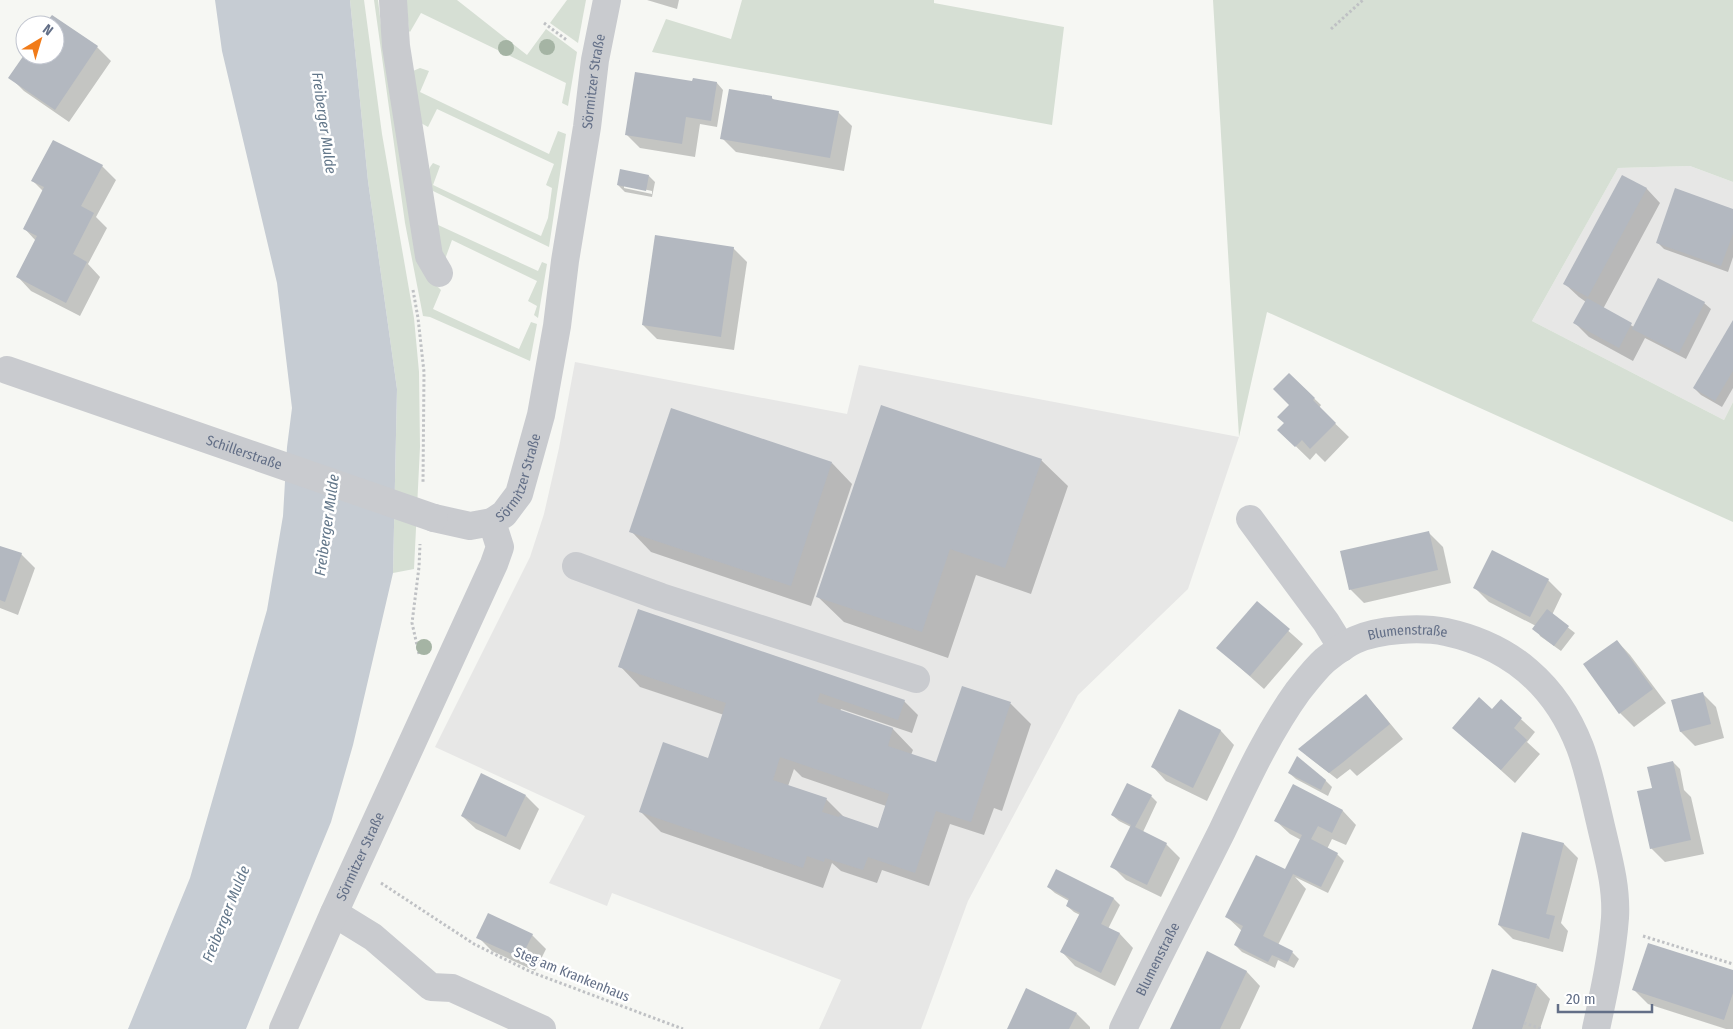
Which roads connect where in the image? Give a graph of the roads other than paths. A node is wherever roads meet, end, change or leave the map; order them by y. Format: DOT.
graph roads {
  1 [pos="393,0"];
  2 [pos="607,0"];
  3 [pos="439,273"];
  4 [pos="3,368"];
  5 [pos="1250,519"];
  6 [pos="492,522"];
  7 [pos="576,566"];
  8 [pos="1342,648"];
  9 [pos="916,679"];
  10 [pos="334,913"];
  11 [pos="283,1029"];
  12 [pos="542,1029"];
  13 [pos="1124,1029"];
  14 [pos="1596,1029"];
  1 -- 3 [label="street"];
  2 -- 6 [label="street, Sörmitzer Straße"];
  4 -- 6 [label="street, Schillerstraße, bridge"];
  5 -- 8 [label="street"];
  6 -- 10 [label="street, Sörmitzer Straße"];
  7 -- 9 [label="street"];
  8 -- 13 [label="street, Blumenstraße"];
  8 -- 14 [label="street, Blumenstraße"];
  10 -- 11 [label="street, Sörmitzer Straße"];
  10 -- 12 [label="street"];
}
